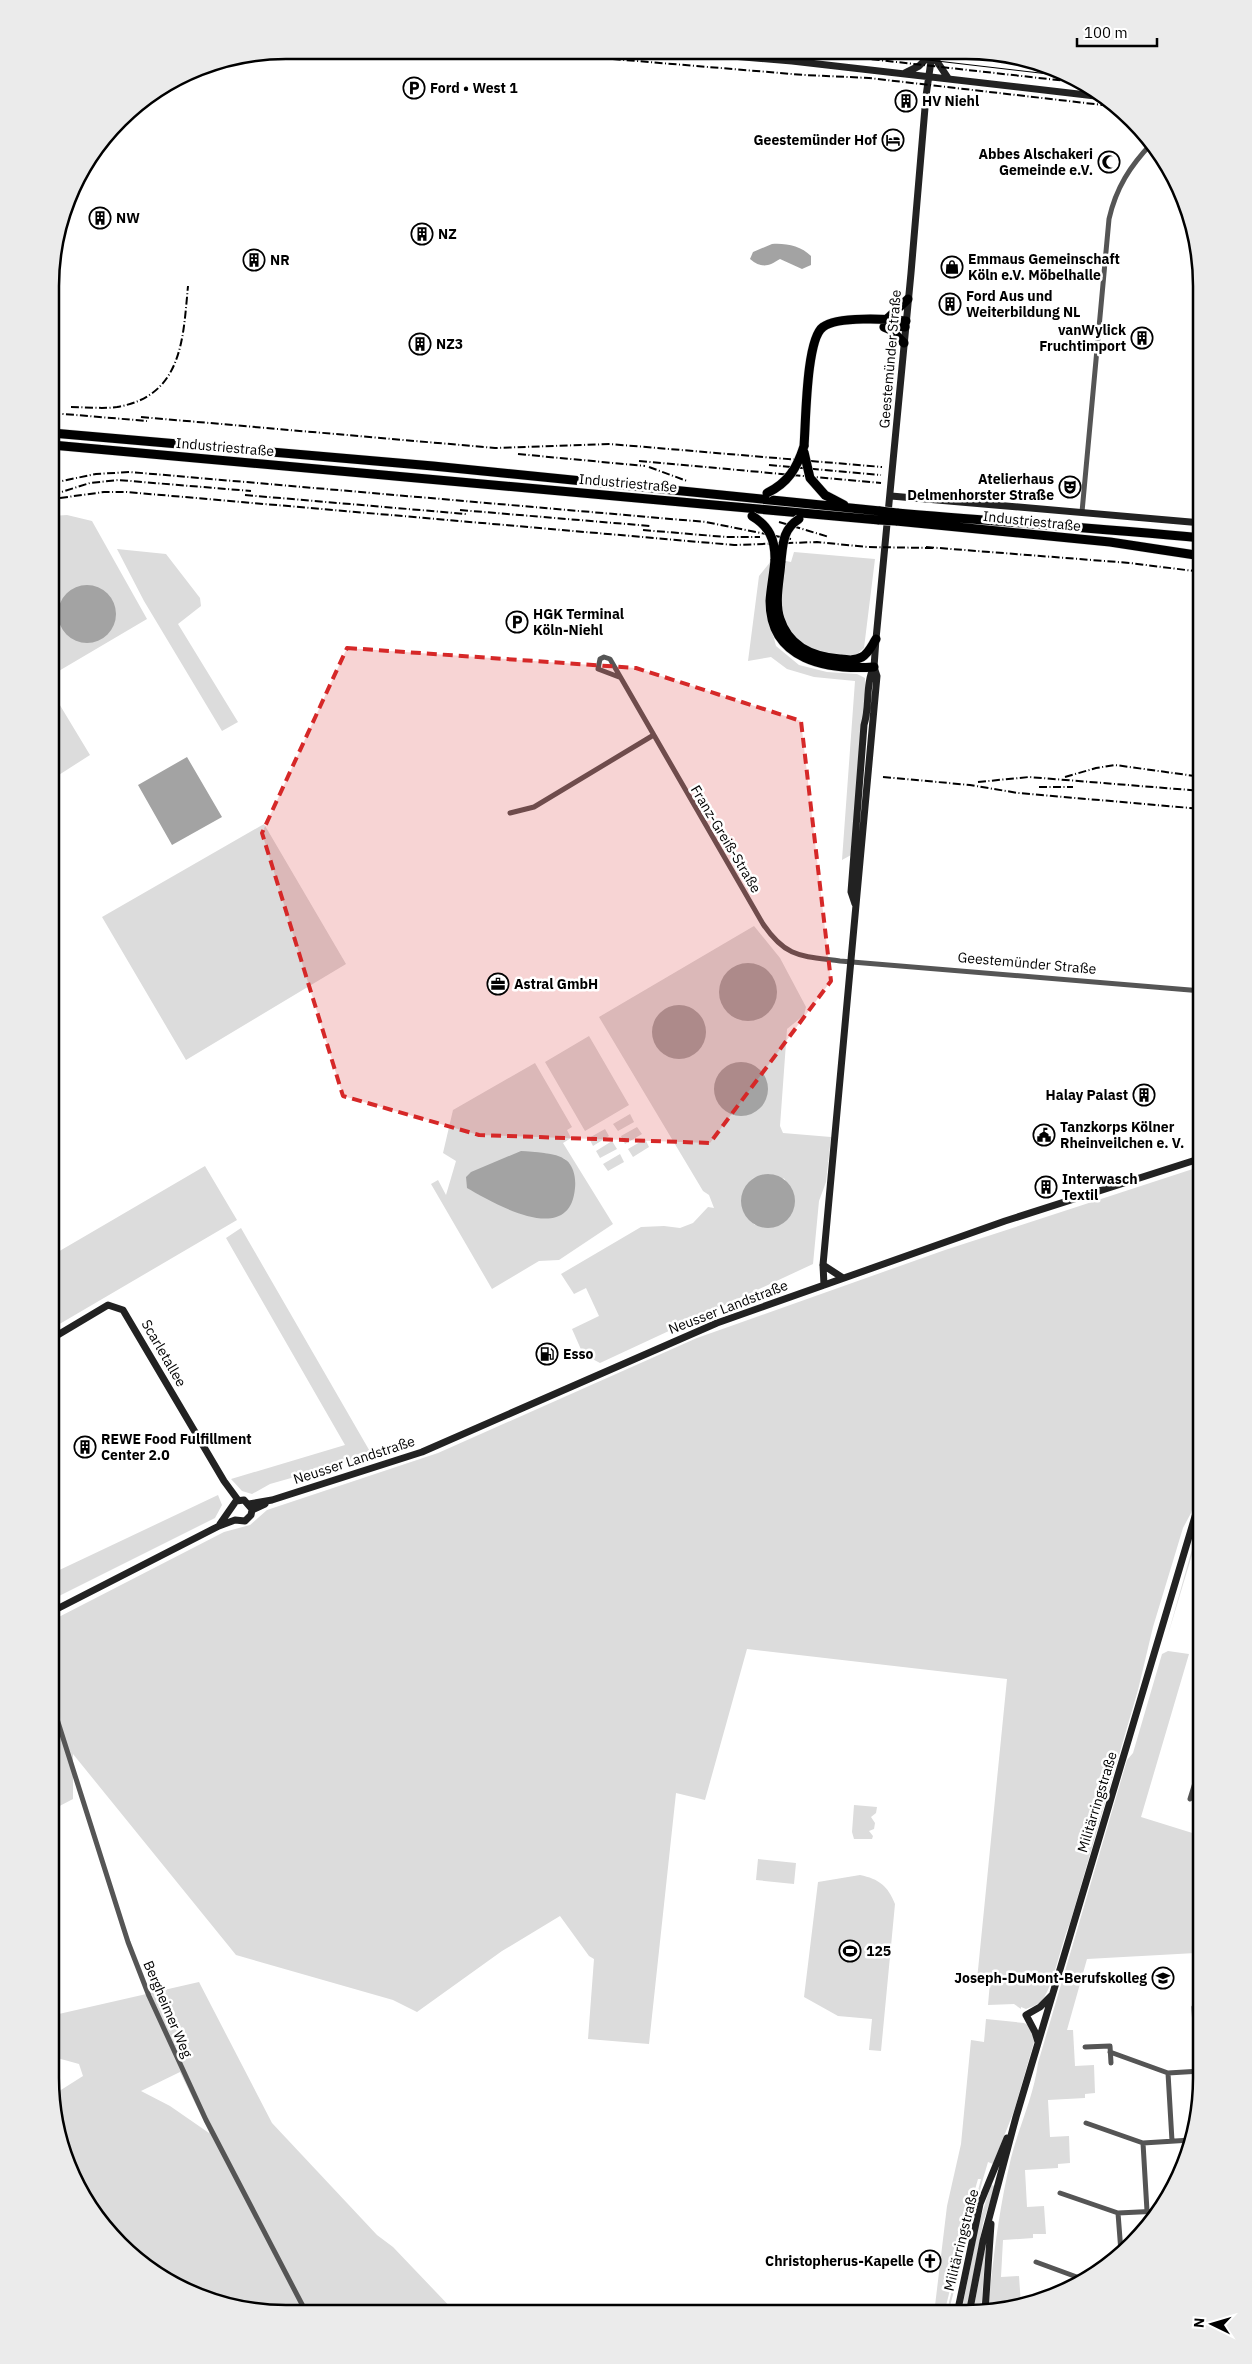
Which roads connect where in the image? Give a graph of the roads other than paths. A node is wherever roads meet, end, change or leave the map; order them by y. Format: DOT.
graph roads {
  1 [pos="766,59"];
  2 [pos="926,59"];
  3 [pos="932,59"];
  4 [pos="935,59"];
  5 [pos="905,73"];
  6 [pos="930,76"];
  7 [pos="948,78"];
  8 [pos="1089,95"];
  9 [pos="1147,149"];
  10 [pos="908,299"];
  11 [pos="887,319"];
  12 [pos="874,322"];
  13 [pos="906,324"];
  14 [pos="904,343"];
  15 [pos="59,434"];
  16 [pos="59,446"];
  17 [pos="804,446"];
  18 [pos="712,496"];
  19 [pos="891,496"];
  20 [pos="669,501"];
  21 [pos="856,509"];
  22 [pos="1082,512"];
  23 [pos="880,516"];
  24 [pos="850,517"];
  25 [pos="896,517"];
  26 [pos="1193,522"];
  27 [pos="1193,537"];
  28 [pos="1193,555"];
  29 [pos="778,560"];
  30 [pos="876,638"];
  31 [pos="852,661"];
  32 [pos="874,667"];
  33 [pos="619,676"];
  34 [pos="652,736"];
  35 [pos="510,813"];
  36 [pos="851,962"];
  37 [pos="1193,990"];
  38 [pos="1193,1161"];
  39 [pos="823,1265"];
  40 [pos="843,1278"];
  41 [pos="824,1285"];
  42 [pos="812,1289"];
  43 [pos="59,1334"];
  44 [pos="234,1505"];
  45 [pos="251,1507"];
  46 [pos="235,1520"];
  47 [pos="1193,1523"];
  48 [pos="219,1526"];
  49 [pos="59,1607"];
  50 [pos="59,1725"];
  51 [pos="1193,1789"];
  52 [pos="1190,1799"];
  53 [pos="1053,1994"];
  54 [pos="1038,2044"];
  55 [pos="1085,2047"];
  56 [pos="1110,2052"];
  57 [pos="1110,2063"];
  58 [pos="1193,2071"];
  59 [pos="1168,2072"];
  60 [pos="1016,2117"];
  61 [pos="1086,2123"];
  62 [pos="1185,2140"];
  63 [pos="1172,2141"];
  64 [pos="1143,2143"];
  65 [pos="990,2177"];
  66 [pos="1000,2180"];
  67 [pos="1060,2193"];
  68 [pos="1147,2211"];
  69 [pos="991,2212"];
  70 [pos="1118,2213"];
  71 [pos="1120,2245"];
  72 [pos="1036,2262"];
  73 [pos="1077,2277"];
  74 [pos="302,2305"];
  75 [pos="959,2305"];
  76 [pos="971,2305"];
  77 [pos="984,2305"];
  1 -- 5 [label="main road"];
  2 -- 5 [label="main road"];
  3 -- 6 [label="main road, Geestemünder Straße"];
  4 -- 7 [label="main road"];
  5 -- 6 [label="main road"];
  6 -- 7 [label="main road"];
  6 -- 10 [label="main road, Geestemünder Straße"];
  7 -- 8 [label="main road"];
  9 -- 22 [label="street"];
  10 -- 11 [label="highway"];
  10 -- 13 [label="main road, Geestemünder Straße"];
  11 -- 12 [label="highway"];
  11 -- 13 [label="highway"];
  12 -- 13 [label="highway"];
  12 -- 14 [label="highway"];
  12 -- 17 [label="highway"];
  13 -- 14 [label="main road, Geestemünder Straße"];
  14 -- 19 [label="main road, Geestemünder Straße"];
  15 -- 18 [label="highway, Industriestraße"];
  16 -- 20 [label="highway, Industriestraße"];
  17 -- 18 [label="highway, bridge"];
  17 -- 21 [label="highway, bridge"];
  18 -- 21 [label="highway, Industriestraße"];
  19 -- 22 [label="main road, Industriestraße"];
  19 -- 30 [label="main road, Geestemünder Straße"];
  20 -- 24 [label="highway, Industriestraße"];
  20 -- 29 [label="highway, bridge"];
  21 -- 23 [label="highway, Industriestraße"];
  22 -- 26 [label="main road, Industriestraße"];
  23 -- 24 [label="highway, Industriestraße"];
  23 -- 25 [label="highway, Industriestraße, bridge"];
  24 -- 29 [label="highway, bridge"];
  25 -- 27 [label="highway, Industriestraße"];
  25 -- 28 [label="highway, Industriestraße"];
  29 -- 31 [label="highway"];
  29 -- 32 [label="highway"];
  30 -- 31 [label="highway"];
  30 -- 32 [label="main road, Geestemünder Straße"];
  31 -- 32 [label="highway"];
  32 -- 36 [label="main road, Geestemünder Straße"];
  33 -- 33 [label="street, Franz-Greiß-Straße"];
  33 -- 34 [label="street, Franz-Greiß-Straße"];
  34 -- 35 [label="street"];
  34 -- 36 [label="street, Franz-Greiß-Straße"];
  36 -- 37 [label="street, Geestemünder Straße"];
  36 -- 39 [label="main road, Geestemünder Straße"];
  38 -- 40 [label="main road, Neusser Landstraße"];
  39 -- 40 [label="main road"];
  39 -- 41 [label="main road, Geestemünder Straße"];
  39 -- 42 [label="main road"];
  40 -- 41 [label="main road, Neusser Landstraße"];
  41 -- 42 [label="main road, Neusser Landstraße"];
  42 -- 45 [label="main road, Neusser Landstraße"];
  43 -- 44 [label="main road, Scarletallee"];
  44 -- 45 [label="main road"];
  44 -- 46 [label="main road"];
  44 -- 48 [label="main road, Neusser Landstraße"];
  45 -- 46 [label="main road, Neusser Landstraße"];
  46 -- 48 [label="main road, Neusser Landstraße"];
  47 -- 53 [label="main road, Militärringstraße"];
  48 -- 49 [label="main road, Neusser Landstraße"];
  50 -- 74 [label="street, Bergheimer Weg"];
  51 -- 52 [label="street"];
  53 -- 54 [label="main road, Militärringstraße"];
  53 -- 54 [label="main road"];
  54 -- 60 [label="main road, Militärringstraße"];
  55 -- 56 [label="street"];
  56 -- 57 [label="street"];
  56 -- 59 [label="street"];
  58 -- 59 [label="street"];
  59 -- 63 [label="street"];
  60 -- 65 [label="main road, Militärringstraße"];
  60 -- 66 [label="main road, Militärringstraße"];
  61 -- 64 [label="street"];
  62 -- 63 [label="street"];
  63 -- 64 [label="street"];
  64 -- 68 [label="street"];
  65 -- 66 [label="main road"];
  65 -- 75 [label="main road, Militärringstraße"];
  66 -- 69 [label="main road, Militärringstraße"];
  67 -- 70 [label="street"];
  68 -- 70 [label="street"];
  69 -- 76 [label="main road, Militärringstraße"];
  69 -- 77 [label="main road"];
  70 -- 71 [label="street"];
  72 -- 73 [label="street"];
}
